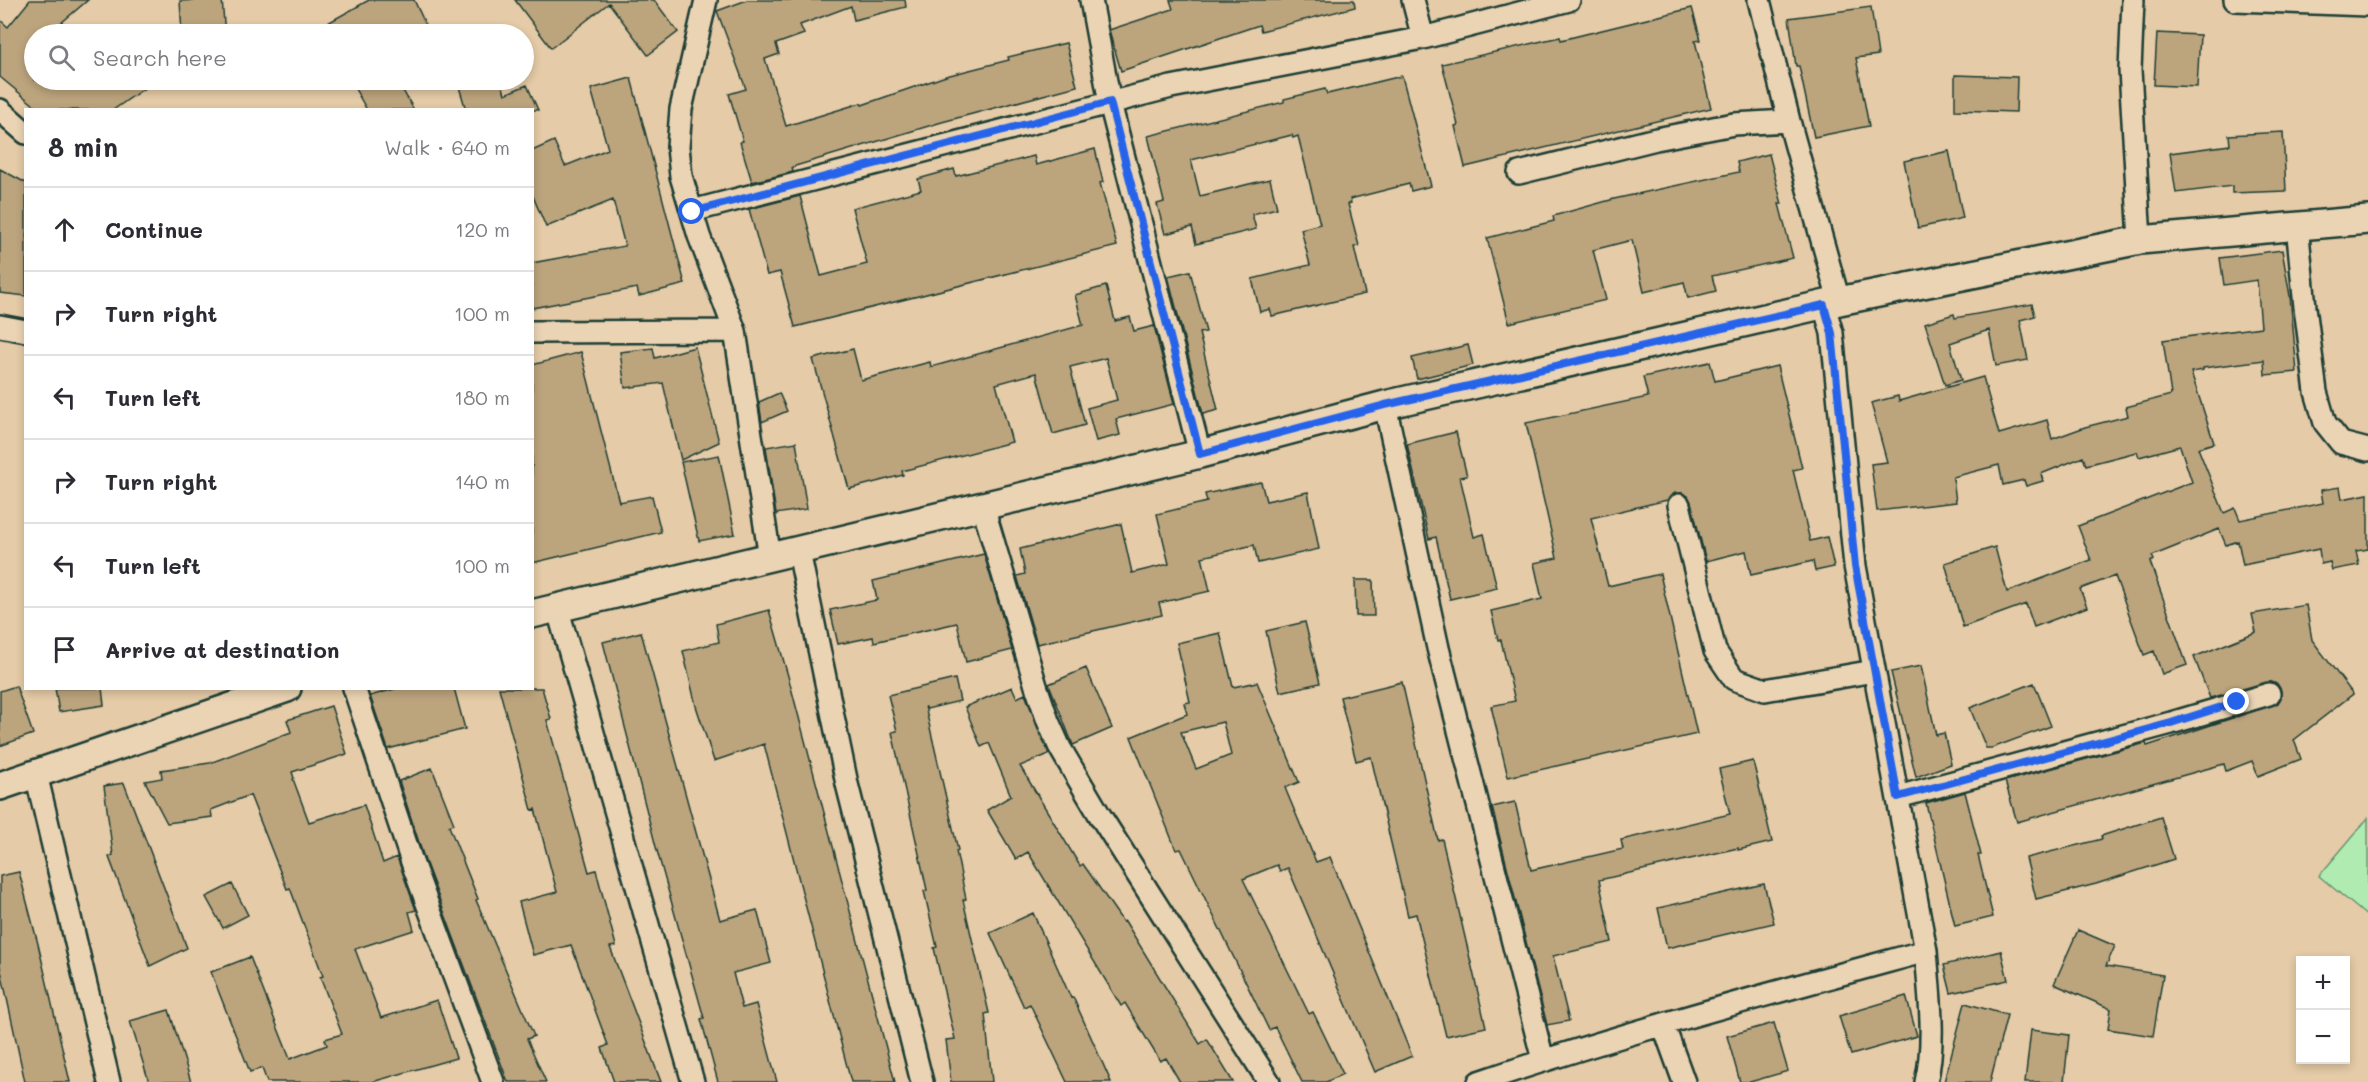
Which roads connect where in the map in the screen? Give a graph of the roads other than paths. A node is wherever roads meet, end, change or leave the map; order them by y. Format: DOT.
graph roads {
  1 [pos="706,0"];
  2 [pos="1091,0"];
  3 [pos="1413,0"];
  4 [pos="1569,0"];
  5 [pos="1759,0"];
  6 [pos="2133,0"];
  7 [pos="2235,0"];
  8 [pos="2368,5"];
  9 [pos="1423,38"];
  10 [pos="1110,102"];
  11 [pos="0,110"];
  12 [pos="1789,121"];
  13 [pos="24,131"];
  14 [pos="1519,173"];
  15 [pos="692,212"];
  16 [pos="2368,220"];
  17 [pos="2297,225"];
  18 [pos="2140,240"];
  19 [pos="1832,303"];
  20 [pos="0,326"];
  21 [pos="24,331"];
  22 [pos="735,331"];
  23 [pos="534,332"];
  24 [pos="1385,405"];
  25 [pos="2368,450"];
  26 [pos="1200,454"];
  27 [pos="1679,505"];
  28 [pos="983,507"];
  29 [pos="799,552"];
  30 [pos="770,558"];
  31 [pos="545,610"];
  32 [pos="1874,671"];
  33 [pos="281,690"];
  34 [pos="355,690"];
  35 [pos="2269,694"];
  36 [pos="36,774"];
  37 [pos="0,786"];
  38 [pos="1898,797"];
  39 [pos="1926,951"];
  40 [pos="1663,1024"];
  41 [pos="1543,1060"];
  42 [pos="109,1082"];
  43 [pos="493,1082"];
  44 [pos="693,1082"];
  45 [pos="922,1082"];
  46 [pos="1269,1082"];
  47 [pos="1479,1082"];
  48 [pos="1684,1082"];
  49 [pos="1926,1082"];
  1 -- 15 [label="street"];
  2 -- 10 [label="street"];
  3 -- 9 [label="street"];
  4 -- 9 [label="street"];
  5 -- 12 [label="street"];
  6 -- 18 [label="street"];
  7 -- 8 [label="street"];
  9 -- 10 [label="street"];
  10 -- 15 [label="street"];
  10 -- 26 [label="street"];
  11 -- 13 [label="street"];
  12 -- 14 [label="street"];
  12 -- 19 [label="street"];
  15 -- 22 [label="street"];
  16 -- 17 [label="street"];
  17 -- 18 [label="street"];
  17 -- 25 [label="street"];
  18 -- 19 [label="street"];
  19 -- 24 [label="street"];
  19 -- 32 [label="street"];
  20 -- 21 [label="street"];
  22 -- 23 [label="street"];
  22 -- 30 [label="street"];
  24 -- 26 [label="street"];
  24 -- 41 [label="street"];
  26 -- 28 [label="street"];
  27 -- 32 [label="street"];
  28 -- 29 [label="street"];
  28 -- 46 [label="street"];
  29 -- 30 [label="street"];
  29 -- 45 [label="street"];
  30 -- 31 [label="street"];
  31 -- 44 [label="street"];
  32 -- 38 [label="street"];
  33 -- 36 [label="street"];
  34 -- 43 [label="street"];
  35 -- 38 [label="street"];
  36 -- 37 [label="street"];
  36 -- 42 [label="street"];
  38 -- 39 [label="street"];
  39 -- 40 [label="street"];
  39 -- 49 [label="street"];
  40 -- 41 [label="street"];
  40 -- 48 [label="street"];
  41 -- 47 [label="street"];
}
